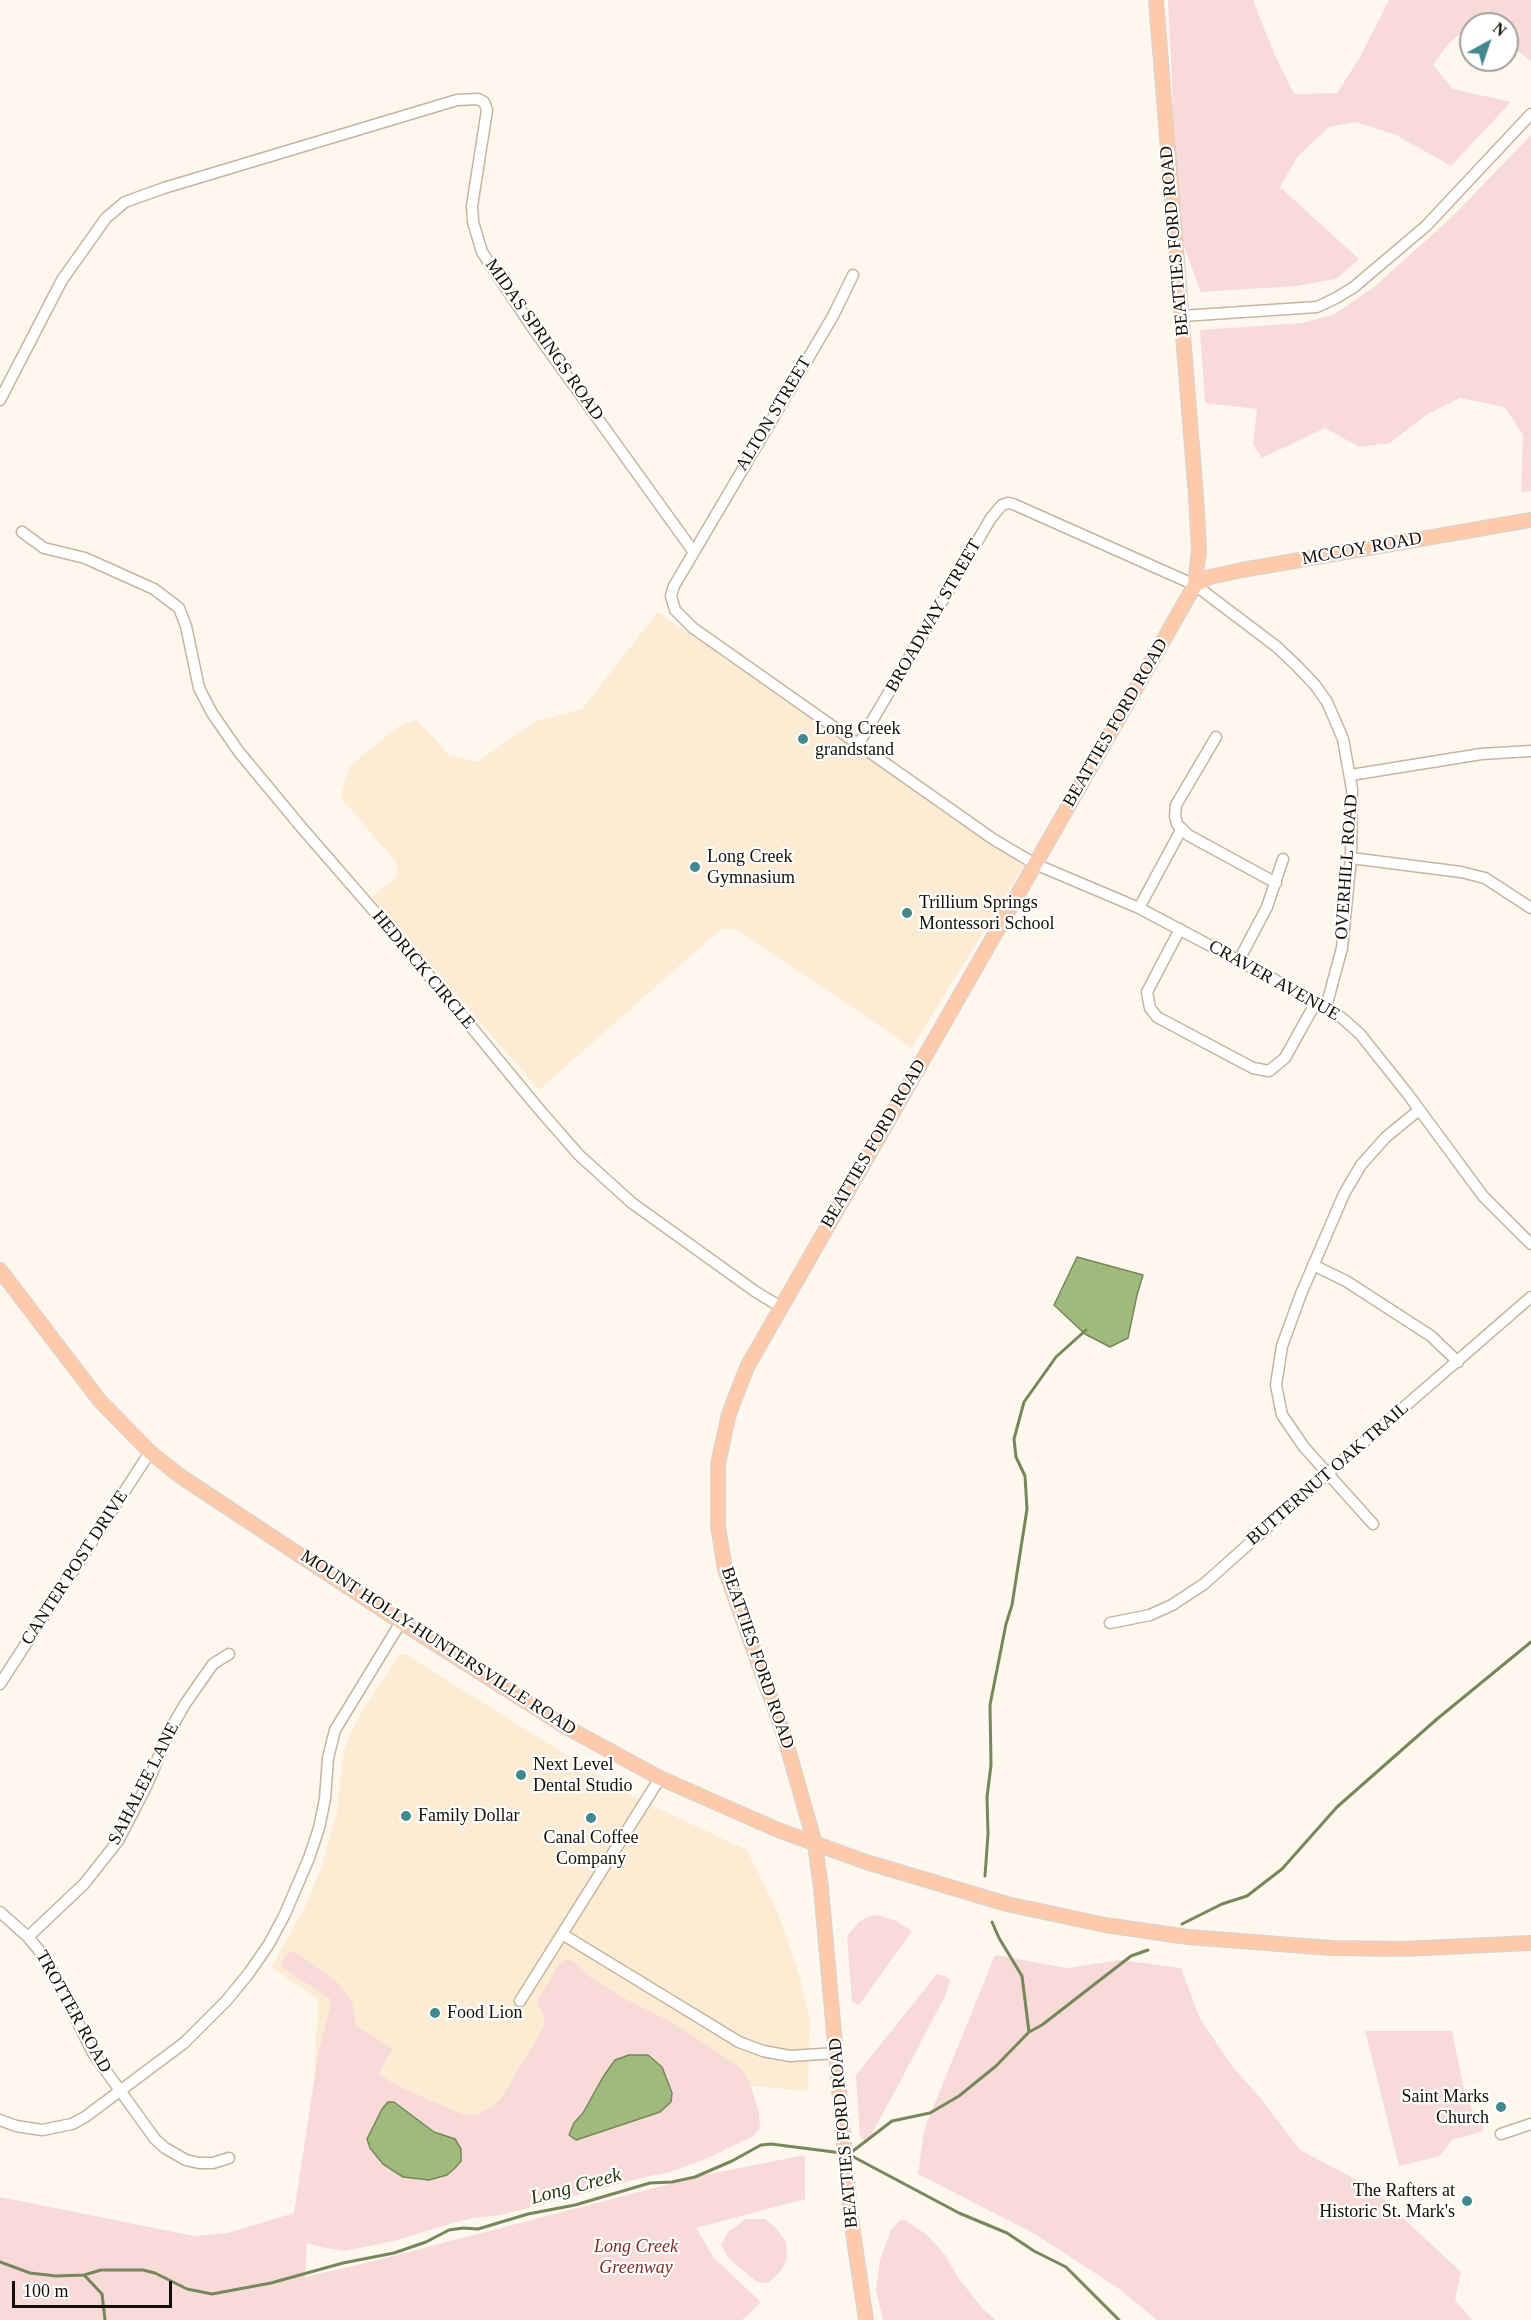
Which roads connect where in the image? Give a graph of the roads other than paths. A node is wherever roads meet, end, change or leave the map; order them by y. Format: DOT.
graph roads {
  1 [pos="1156,0"];
  2 [pos="1531,114"];
  3 [pos="853,275"];
  4 [pos="1182,316"];
  5 [pos="0,400"];
  6 [pos="1019,507"];
  7 [pos="1531,520"];
  8 [pos="22,532"];
  9 [pos="693,551"];
  10 [pos="1195,585"];
  11 [pos="1216,737"];
  12 [pos="858,745"];
  13 [pos="1531,751"];
  14 [pos="1351,775"];
  15 [pos="1181,830"];
  16 [pos="1351,858"];
  17 [pos="1283,859"];
  18 [pos="1035,864"];
  19 [pos="1276,883"];
  20 [pos="1139,908"];
  21 [pos="1531,908"];
  22 [pos="1180,929"];
  23 [pos="1239,960"];
  24 [pos="1321,1004"];
  25 [pos="1419,1110"];
  26 [pos="1531,1244"];
  27 [pos="1313,1265"];
  28 [pos="0,1270"];
  29 [pos="1531,1297"];
  30 [pos="781,1307"];
  31 [pos="1458,1362"];
  32 [pos="150,1452"];
  33 [pos="1328,1473"];
  34 [pos="1373,1524"];
  35 [pos="401,1622"];
  36 [pos="1110,1623"];
  37 [pos="229,1654"];
  38 [pos="1,1682"];
  39 [pos="660,1778"];
  40 [pos="815,1844"];
  41 [pos="0,1912"];
  42 [pos="562,1934"];
  43 [pos="28,1937"];
  44 [pos="1531,1943"];
  45 [pos="520,2001"];
  46 [pos="837,2054"];
  47 [pos="120,2091"];
  48 [pos="0,2120"];
  49 [pos="1531,2124"];
  50 [pos="1500,2134"];
  51 [pos="229,2158"];
  52 [pos="866,2320"];
  1 -- 4 [label="main road, BEATTIES FORD ROAD"];
  2 -- 4 [label="street"];
  3 -- 9 [label="street, ALTON STREET"];
  4 -- 10 [label="main road, BEATTIES FORD ROAD"];
  5 -- 9 [label="street, MIDAS SPRINGS ROAD"];
  6 -- 10 [label="street, OVERHILL ROAD"];
  6 -- 12 [label="street, BROADWAY STREET"];
  7 -- 10 [label="main road, MCCOY ROAD"];
  8 -- 30 [label="street, HEDRICK CIRCLE"];
  9 -- 12 [label="street"];
  10 -- 14 [label="street, OVERHILL ROAD"];
  10 -- 18 [label="main road, BEATTIES FORD ROAD"];
  11 -- 15 [label="street"];
  12 -- 18 [label="street"];
  13 -- 14 [label="street"];
  14 -- 16 [label="street, OVERHILL ROAD"];
  15 -- 19 [label="street"];
  15 -- 20 [label="street"];
  16 -- 21 [label="street"];
  16 -- 24 [label="street, OVERHILL ROAD"];
  17 -- 19 [label="street"];
  18 -- 20 [label="street, CRAVER AVENUE"];
  18 -- 30 [label="main road, BEATTIES FORD ROAD"];
  19 -- 23 [label="street"];
  20 -- 22 [label="street, CRAVER AVENUE"];
  22 -- 23 [label="street, CRAVER AVENUE"];
  22 -- 24 [label="street, OVERHILL ROAD"];
  23 -- 24 [label="street, CRAVER AVENUE"];
  24 -- 25 [label="street, CRAVER AVENUE"];
  25 -- 26 [label="street, CRAVER AVENUE"];
  25 -- 27 [label="street"];
  27 -- 31 [label="street"];
  27 -- 33 [label="street"];
  28 -- 32 [label="main road, MOUNT HOLLY-HUNTERSVILLE ROAD"];
  29 -- 31 [label="street, BUTTERNUT OAK TRAIL"];
  30 -- 40 [label="main road, BEATTIES FORD ROAD"];
  31 -- 33 [label="street, BUTTERNUT OAK TRAIL"];
  32 -- 35 [label="main road, MOUNT HOLLY-HUNTERSVILLE ROAD"];
  32 -- 38 [label="street, CANTER POST DRIVE"];
  33 -- 34 [label="street"];
  33 -- 36 [label="street, BUTTERNUT OAK TRAIL"];
  35 -- 39 [label="main road, MOUNT HOLLY-HUNTERSVILLE ROAD"];
  35 -- 47 [label="street"];
  37 -- 43 [label="street, SAHALEE LANE"];
  39 -- 40 [label="main road, MOUNT HOLLY-HUNTERSVILLE ROAD"];
  39 -- 42 [label="street"];
  40 -- 44 [label="main road, MOUNT HOLLY-HUNTERSVILLE ROAD"];
  40 -- 46 [label="main road, BEATTIES FORD ROAD"];
  41 -- 43 [label="street, TROTTER ROAD"];
  42 -- 45 [label="street"];
  42 -- 46 [label="street"];
  43 -- 47 [label="street, TROTTER ROAD"];
  46 -- 52 [label="main road, BEATTIES FORD ROAD"];
  47 -- 48 [label="street"];
  47 -- 51 [label="street, TROTTER ROAD"];
  49 -- 50 [label="street"];
}
